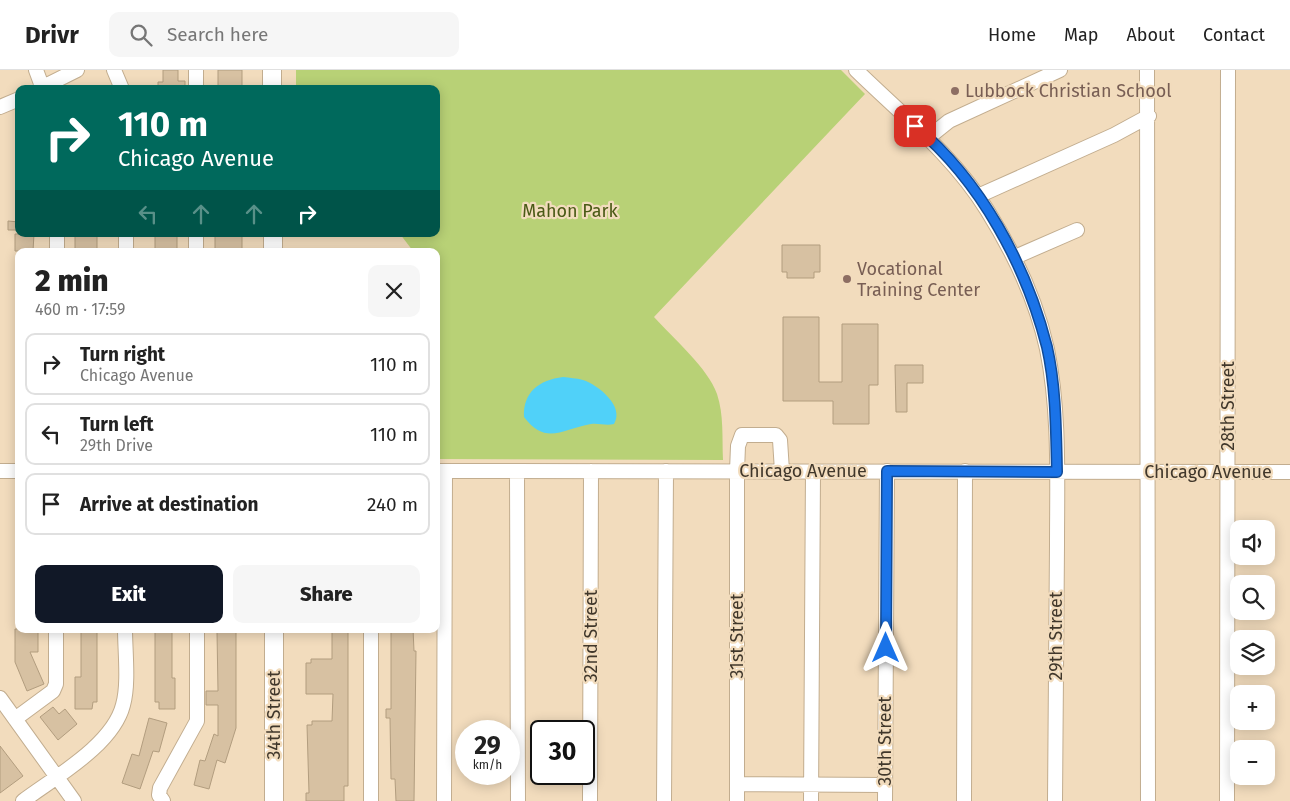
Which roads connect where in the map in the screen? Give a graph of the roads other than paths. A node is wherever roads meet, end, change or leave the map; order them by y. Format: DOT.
graph roads {
  1 [pos="36,70"];
  2 [pos="77,70"];
  3 [pos="114,70"];
  4 [pos="196,70"];
  5 [pos="272,70"];
  6 [pos="856,70"];
  7 [pos="1060,70"];
  8 [pos="1147,70"];
  9 [pos="1228,70"];
  10 [pos="41,85"];
  11 [pos="48,85"];
  12 [pos="120,85"];
  13 [pos="196,85"];
  14 [pos="272,85"];
  15 [pos="15,101"];
  16 [pos="0,108"];
  17 [pos="1148,116"];
  18 [pos="929,137"];
  19 [pos="978,196"];
  20 [pos="1078,230"];
  21 [pos="1015,257"];
  22 [pos="0,471"];
  23 [pos="15,471"];
  24 [pos="517,471"];
  25 [pos="591,471"];
  26 [pos="666,471"];
  27 [pos="737,471"];
  28 [pos="782,471"];
  29 [pos="813,471"];
  30 [pos="887,471"];
  31 [pos="965,471"];
  32 [pos="441,472"];
  33 [pos="1057,472"];
  34 [pos="1148,472"];
  35 [pos="1227,472"];
  36 [pos="1290,472"];
  37 [pos="56,633"];
  38 [pos="125,633"];
  39 [pos="197,633"];
  40 [pos="274,633"];
  41 [pos="371,633"];
  42 [pos="0,698"];
  43 [pos="15,719"];
  44 [pos="56,776"];
  45 [pos="737,784"];
  46 [pos="811,784"];
  47 [pos="885,785"];
  48 [pos="23,801"];
  49 [pos="74,801"];
  50 [pos="163,801"];
  51 [pos="274,801"];
  52 [pos="371,801"];
  53 [pos="444,801"];
  54 [pos="518,801"];
  55 [pos="590,801"];
  56 [pos="664,801"];
  57 [pos="737,801"];
  58 [pos="812,801"];
  59 [pos="885,801"];
  60 [pos="964,801"];
  61 [pos="1055,801"];
  62 [pos="1148,801"];
  63 [pos="1227,801"];
  1 -- 10 [label="street"];
  2 -- 11 [label="street"];
  3 -- 12 [label="street"];
  4 -- 13 [label="street"];
  5 -- 14 [label="main road"];
  6 -- 18 [label="street, 29th Street"];
  7 -- 18 [label="street"];
  8 -- 17 [label="street"];
  9 -- 35 [label="street, 28th Street"];
  15 -- 16 [label="street"];
  17 -- 19 [label="street"];
  17 -- 34 [label="street"];
  18 -- 19 [label="street, 29th Street"];
  19 -- 21 [label="street, 29th Street"];
  20 -- 21 [label="street"];
  21 -- 33 [label="street, 29th Street"];
  22 -- 23 [label="street"];
  24 -- 25 [label="street, Chicago Avenue"];
  24 -- 32 [label="street, Chicago Avenue"];
  24 -- 54 [label="street"];
  25 -- 26 [label="street, Chicago Avenue"];
  25 -- 55 [label="street, 32nd Street"];
  26 -- 27 [label="street, Chicago Avenue"];
  26 -- 56 [label="street"];
  27 -- 28 [label="street, Chicago Avenue"];
  27 -- 28 [label="street, 31st Street"];
  27 -- 45 [label="street, 31st Street"];
  28 -- 29 [label="street, Chicago Avenue"];
  29 -- 30 [label="street, Chicago Avenue"];
  29 -- 46 [label="street"];
  30 -- 31 [label="street, Chicago Avenue"];
  30 -- 47 [label="street, 30th Street"];
  31 -- 33 [label="street, Chicago Avenue"];
  31 -- 60 [label="street"];
  32 -- 53 [label="street"];
  33 -- 34 [label="street, Chicago Avenue"];
  33 -- 61 [label="street, 29th Street"];
  34 -- 35 [label="street, Chicago Avenue"];
  34 -- 62 [label="street"];
  35 -- 36 [label="street, Chicago Avenue"];
  35 -- 63 [label="street, 28th Street"];
  37 -- 43 [label="street"];
  38 -- 44 [label="street"];
  39 -- 50 [label="street"];
  40 -- 51 [label="main road, 34th Street"];
  41 -- 52 [label="street"];
  42 -- 43 [label="street"];
  43 -- 44 [label="street"];
  44 -- 48 [label="street"];
  44 -- 49 [label="street"];
  45 -- 46 [label="street"];
  45 -- 57 [label="street, 31st Street"];
  46 -- 47 [label="street"];
  46 -- 58 [label="street"];
  47 -- 59 [label="street, 30th Street"];
}
